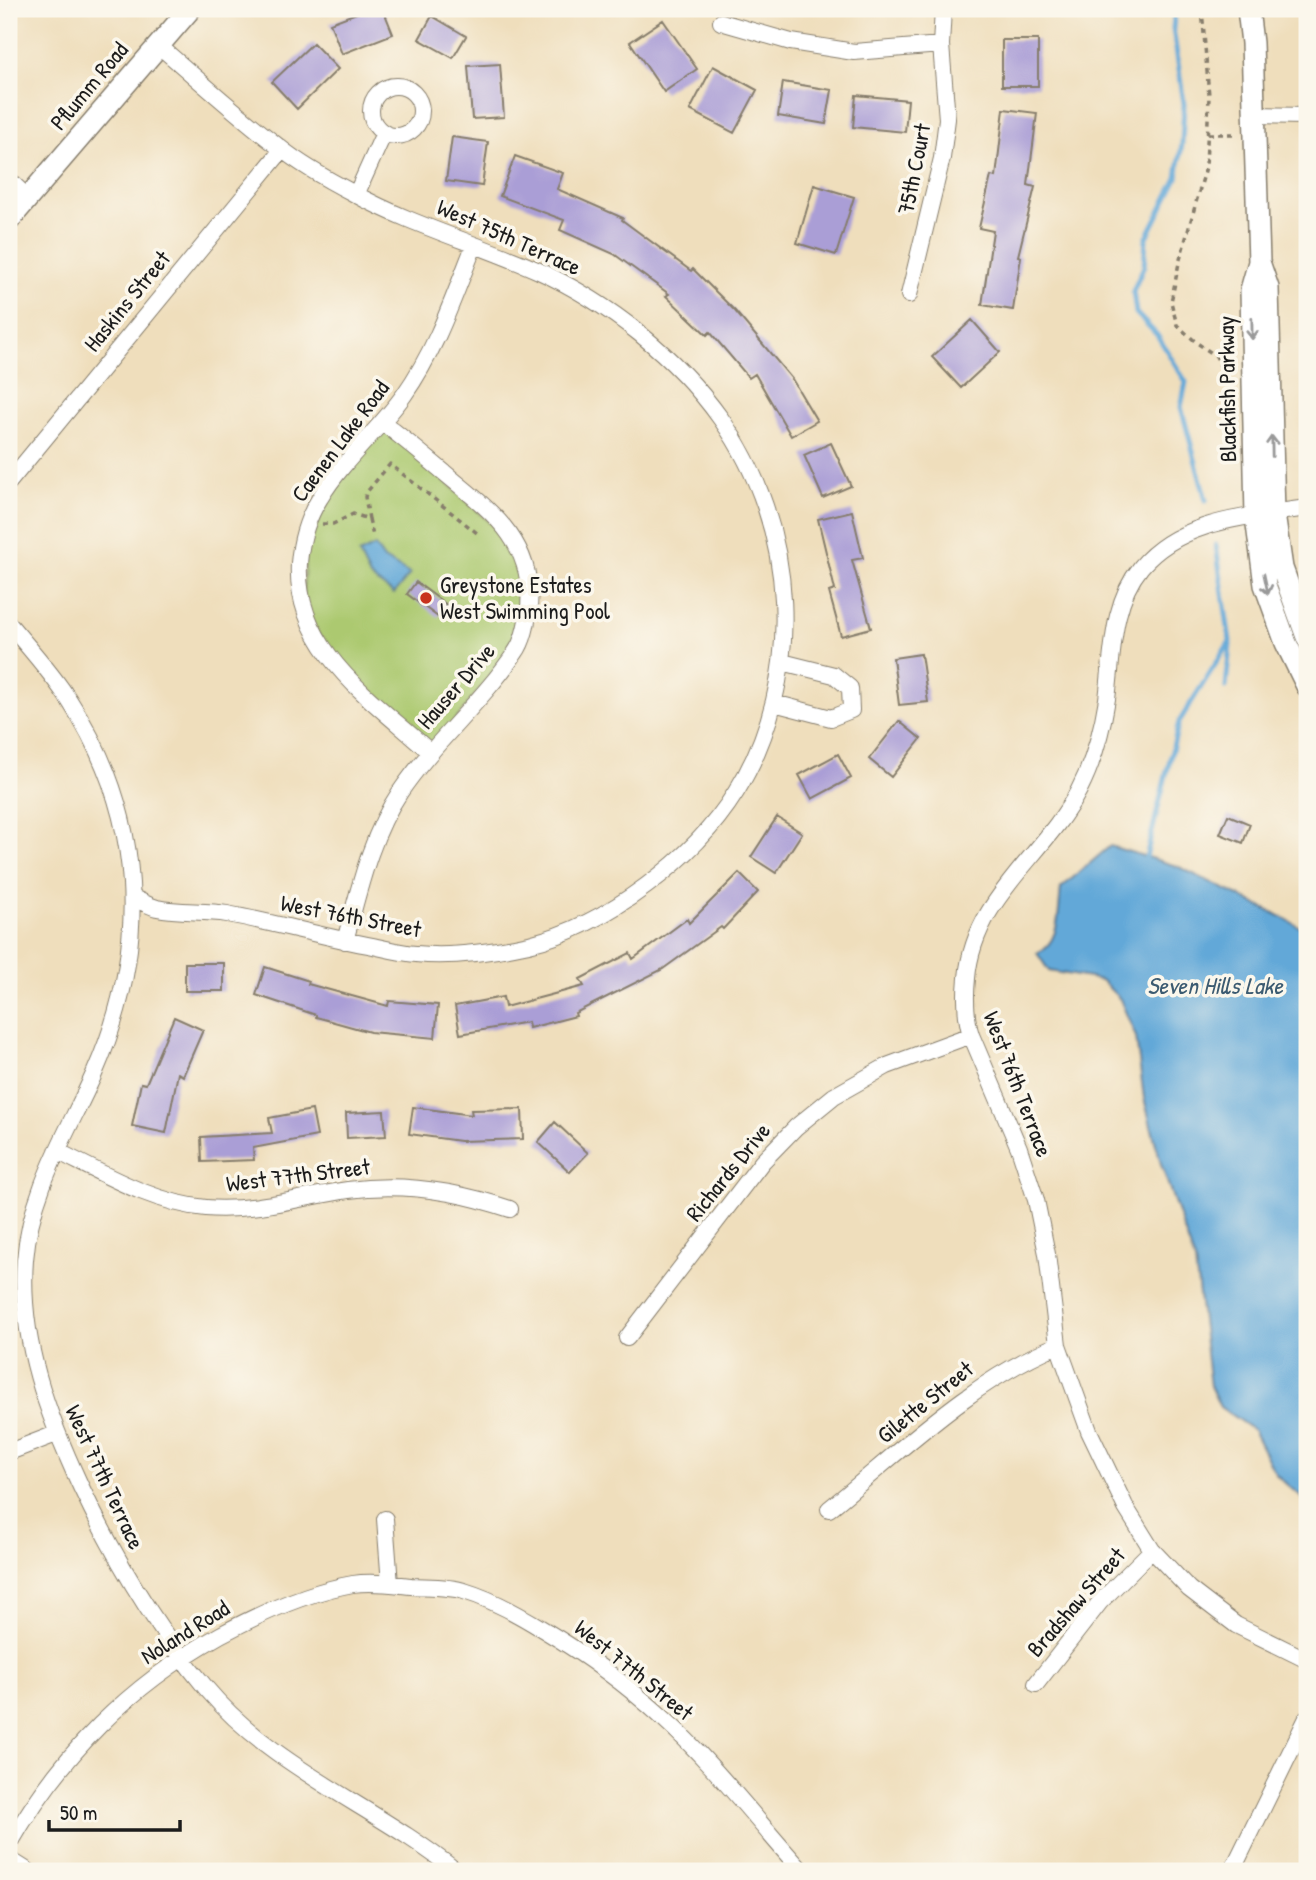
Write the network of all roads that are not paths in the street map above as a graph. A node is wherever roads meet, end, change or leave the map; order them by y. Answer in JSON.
{"nodes":[{"id":1,"x":190,"y":9,"type":"edge"},
{"id":2,"x":943,"y":9,"type":"edge"},
{"id":3,"x":1248,"y":9,"type":"edge"},
{"id":4,"x":721,"y":22,"type":"dead end"},
{"id":5,"x":158,"y":45,"type":"junction"},
{"id":6,"x":941,"y":45,"type":"junction"},
{"id":7,"x":1307,"y":116,"type":"edge"},
{"id":8,"x":1255,"y":125,"type":"junction"},
{"id":9,"x":384,"y":133,"type":"dead end"},
{"id":10,"x":282,"y":150,"type":"junction"},
{"id":11,"x":9,"y":180,"type":"edge"},
{"id":12,"x":356,"y":195,"type":"junction"},
{"id":13,"x":28,"y":198,"type":"junction"},
{"id":14,"x":9,"y":220,"type":"edge"},
{"id":15,"x":474,"y":246,"type":"junction"},
{"id":16,"x":909,"y":295,"type":"dead end"},
{"id":17,"x":382,"y":422,"type":"junction"},
{"id":18,"x":9,"y":482,"type":"edge"},
{"id":19,"x":1307,"y":508,"type":"edge"},
{"id":20,"x":1265,"y":515,"type":"junction"},
{"id":21,"x":9,"y":624,"type":"edge"},
{"id":22,"x":1307,"y":637,"type":"edge"},
{"id":23,"x":782,"y":662,"type":"junction"},
{"id":24,"x":1307,"y":685,"type":"edge"},
{"id":25,"x":774,"y":703,"type":"junction"},
{"id":26,"x":429,"y":752,"type":"junction"},
{"id":27,"x":133,"y":898,"type":"junction"},
{"id":28,"x":345,"y":941,"type":"junction"},
{"id":29,"x":971,"y":1035,"type":"junction"},
{"id":30,"x":57,"y":1151,"type":"junction"},
{"id":31,"x":510,"y":1209,"type":"dead end"},
{"id":32,"x":627,"y":1338,"type":"dead end"},
{"id":33,"x":1058,"y":1345,"type":"junction"},
{"id":34,"x":56,"y":1434,"type":"junction"},
{"id":35,"x":9,"y":1452,"type":"edge"},
{"id":36,"x":830,"y":1509,"type":"dead end"},
{"id":37,"x":385,"y":1519,"type":"dead end"},
{"id":38,"x":1152,"y":1550,"type":"junction"},
{"id":39,"x":390,"y":1584,"type":"junction"},
{"id":40,"x":182,"y":1657,"type":"junction"},
{"id":41,"x":1307,"y":1660,"type":"edge"},
{"id":42,"x":1036,"y":1684,"type":"dead end"},
{"id":43,"x":1307,"y":1718,"type":"edge"},
{"id":44,"x":9,"y":1844,"type":"edge"},
{"id":45,"x":9,"y":1859,"type":"edge"},
{"id":46,"x":1233,"y":1869,"type":"dead end"},
{"id":47,"x":28,"y":1871,"type":"edge"},
{"id":48,"x":456,"y":1871,"type":"edge"},
{"id":49,"x":802,"y":1871,"type":"edge"}],
"edges":[{"from":1,"to":5,"type":"main road","name":"Pflumm Road"},
{"from":2,"to":6,"type":"street","name":"75th Court"},
{"from":3,"to":8,"type":"main road","name":"Blackfish Parkway"},
{"from":4,"to":6,"type":"street"},
{"from":5,"to":10,"type":"street","name":"West 75th Terrace"},
{"from":5,"to":13,"type":"main road","name":"Pflumm Road"},
{"from":6,"to":16,"type":"street","name":"75th Court"},
{"from":7,"to":8,"type":"street"},
{"from":8,"to":20,"type":"main road","name":"Blackfish Parkway"},
{"from":9,"to":12,"type":"street"},
{"from":10,"to":12,"type":"street","name":"West 75th Terrace"},
{"from":10,"to":18,"type":"street","name":"Haskins Street"},
{"from":11,"to":13,"type":"street"},
{"from":12,"to":15,"type":"street","name":"West 75th Terrace"},
{"from":13,"to":14,"type":"main road","name":"Pflumm Road"},
{"from":15,"to":17,"type":"street","name":"Caenen Lake Road"},
{"from":15,"to":23,"type":"street","name":"West 75th Terrace"},
{"from":17,"to":26,"type":"street","name":"Caenen Lake Road"},
{"from":17,"to":26,"type":"street","name":"Hauser Drive"},
{"from":19,"to":20,"type":"street"},
{"from":20,"to":22,"type":"main road"},
{"from":20,"to":24,"type":"main road","one_way":true},
{"from":20,"to":29,"type":"street","name":"West 76th Terrace"},
{"from":21,"to":27,"type":"street","name":"West 77th Terrace"},
{"from":23,"to":25,"type":"street","name":"West 75th Terrace"},
{"from":23,"to":25,"type":"street"},
{"from":25,"to":28,"type":"street","name":"West 76th Street"},
{"from":26,"to":28,"type":"street","name":"Hauser Drive"},
{"from":27,"to":28,"type":"street","name":"West 76th Street"},
{"from":27,"to":30,"type":"street","name":"West 77th Terrace"},
{"from":29,"to":32,"type":"street","name":"Richards Drive"},
{"from":29,"to":33,"type":"street","name":"West 76th Terrace"},
{"from":30,"to":31,"type":"street","name":"West 77th Street"},
{"from":30,"to":34,"type":"street","name":"West 77th Terrace"},
{"from":33,"to":36,"type":"street","name":"Gilette Street"},
{"from":33,"to":38,"type":"street","name":"West 76th Terrace"},
{"from":34,"to":35,"type":"street"},
{"from":34,"to":40,"type":"street","name":"West 77th Terrace"},
{"from":37,"to":39,"type":"street"},
{"from":38,"to":41,"type":"street","name":"West 76th Terrace"},
{"from":38,"to":42,"type":"street","name":"Bradshaw Street"},
{"from":39,"to":40,"type":"street","name":"Noland Road"},
{"from":39,"to":49,"type":"street","name":"West 77th Street"},
{"from":40,"to":44,"type":"street","name":"Noland Road"},
{"from":40,"to":48,"type":"street","name":"West 77th Terrace"},
{"from":43,"to":46,"type":"street"},
{"from":45,"to":47,"type":"street"}]}
